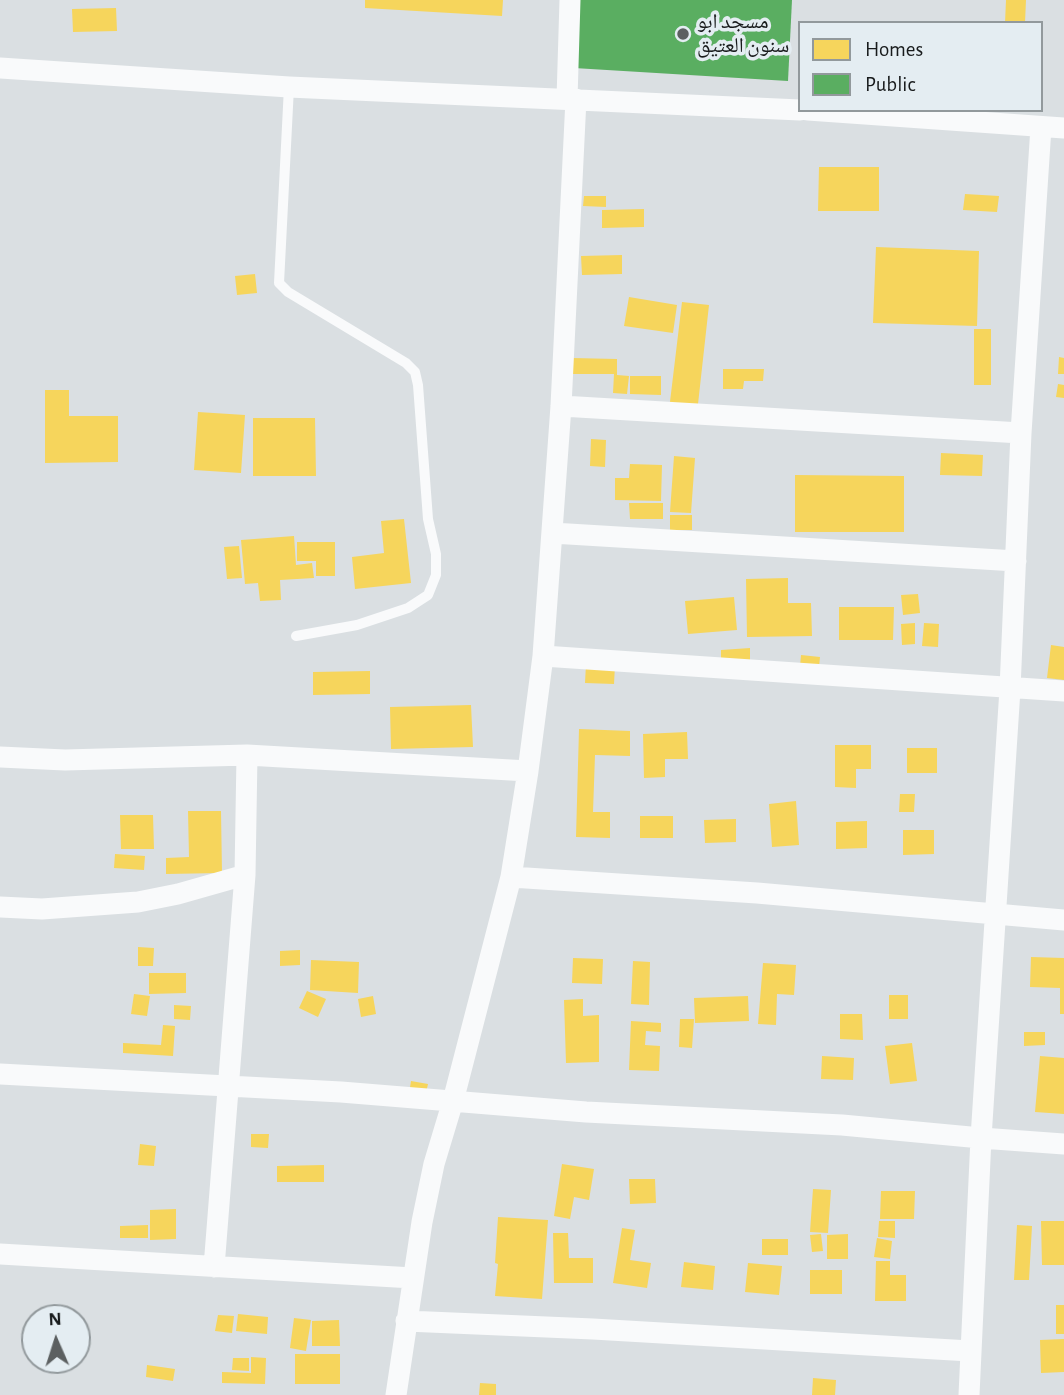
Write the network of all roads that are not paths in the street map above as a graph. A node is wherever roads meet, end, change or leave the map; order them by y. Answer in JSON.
{"nodes":[{"id":1,"x":570,"y":0,"type":"edge"},
{"id":2,"x":0,"y":68,"type":"edge"},
{"id":3,"x":289,"y":87,"type":"junction"},
{"id":4,"x":571,"y":99,"type":"junction"},
{"id":5,"x":798,"y":110,"type":"edge"},
{"id":6,"x":835,"y":112,"type":"edge"},
{"id":7,"x":1041,"y":127,"type":"junction"},
{"id":8,"x":1064,"y":128,"type":"edge"},
{"id":9,"x":561,"y":406,"type":"junction"},
{"id":10,"x":1021,"y":433,"type":"junction"},
{"id":11,"x":552,"y":533,"type":"junction"},
{"id":12,"x":1016,"y":561,"type":"junction"},
{"id":13,"x":296,"y":636,"type":"dead end"},
{"id":14,"x":543,"y":656,"type":"junction"},
{"id":15,"x":1010,"y":689,"type":"junction"},
{"id":16,"x":1064,"y":691,"type":"edge"},
{"id":17,"x":247,"y":755,"type":"junction"},
{"id":18,"x":0,"y":757,"type":"edge"},
{"id":19,"x":528,"y":771,"type":"junction"},
{"id":20,"x":245,"y":875,"type":"junction"},
{"id":21,"x":511,"y":877,"type":"junction"},
{"id":22,"x":0,"y":907,"type":"edge"},
{"id":23,"x":997,"y":915,"type":"junction"},
{"id":24,"x":1064,"y":920,"type":"edge"},
{"id":25,"x":0,"y":1074,"type":"edge"},
{"id":26,"x":229,"y":1087,"type":"junction"},
{"id":27,"x":453,"y":1101,"type":"junction"},
{"id":28,"x":981,"y":1138,"type":"junction"},
{"id":29,"x":1064,"y":1144,"type":"edge"},
{"id":30,"x":0,"y":1254,"type":"edge"},
{"id":31,"x":214,"y":1268,"type":"junction"},
{"id":32,"x":413,"y":1278,"type":"junction"},
{"id":33,"x":406,"y":1321,"type":"junction"},
{"id":34,"x":971,"y":1351,"type":"junction"},
{"id":35,"x":396,"y":1395,"type":"edge"},
{"id":36,"x":969,"y":1395,"type":"edge"}],
"edges":[{"from":1,"to":4,"type":"street"},
{"from":2,"to":3,"type":"street"},
{"from":3,"to":4,"type":"street"},
{"from":3,"to":13,"type":"lane"},
{"from":4,"to":5,"type":"street"},
{"from":4,"to":9,"type":"street"},
{"from":6,"to":7,"type":"street"},
{"from":7,"to":8,"type":"street"},
{"from":7,"to":10,"type":"street"},
{"from":9,"to":10,"type":"street"},
{"from":9,"to":11,"type":"street"},
{"from":10,"to":12,"type":"street"},
{"from":11,"to":12,"type":"street"},
{"from":11,"to":14,"type":"street"},
{"from":12,"to":15,"type":"street"},
{"from":14,"to":15,"type":"street"},
{"from":14,"to":19,"type":"street"},
{"from":15,"to":16,"type":"street"},
{"from":15,"to":23,"type":"street"},
{"from":17,"to":18,"type":"street"},
{"from":17,"to":19,"type":"street"},
{"from":17,"to":20,"type":"street"},
{"from":19,"to":21,"type":"street"},
{"from":20,"to":22,"type":"street"},
{"from":20,"to":26,"type":"street"},
{"from":21,"to":23,"type":"street"},
{"from":21,"to":27,"type":"street"},
{"from":23,"to":24,"type":"street"},
{"from":23,"to":28,"type":"street"},
{"from":25,"to":26,"type":"street"},
{"from":26,"to":27,"type":"street"},
{"from":26,"to":31,"type":"street"},
{"from":27,"to":28,"type":"street"},
{"from":27,"to":32,"type":"street"},
{"from":28,"to":29,"type":"street"},
{"from":28,"to":34,"type":"street"},
{"from":30,"to":31,"type":"street"},
{"from":31,"to":32,"type":"street"},
{"from":32,"to":33,"type":"street"},
{"from":33,"to":34,"type":"street"},
{"from":33,"to":35,"type":"street"},
{"from":34,"to":36,"type":"street"}]}
